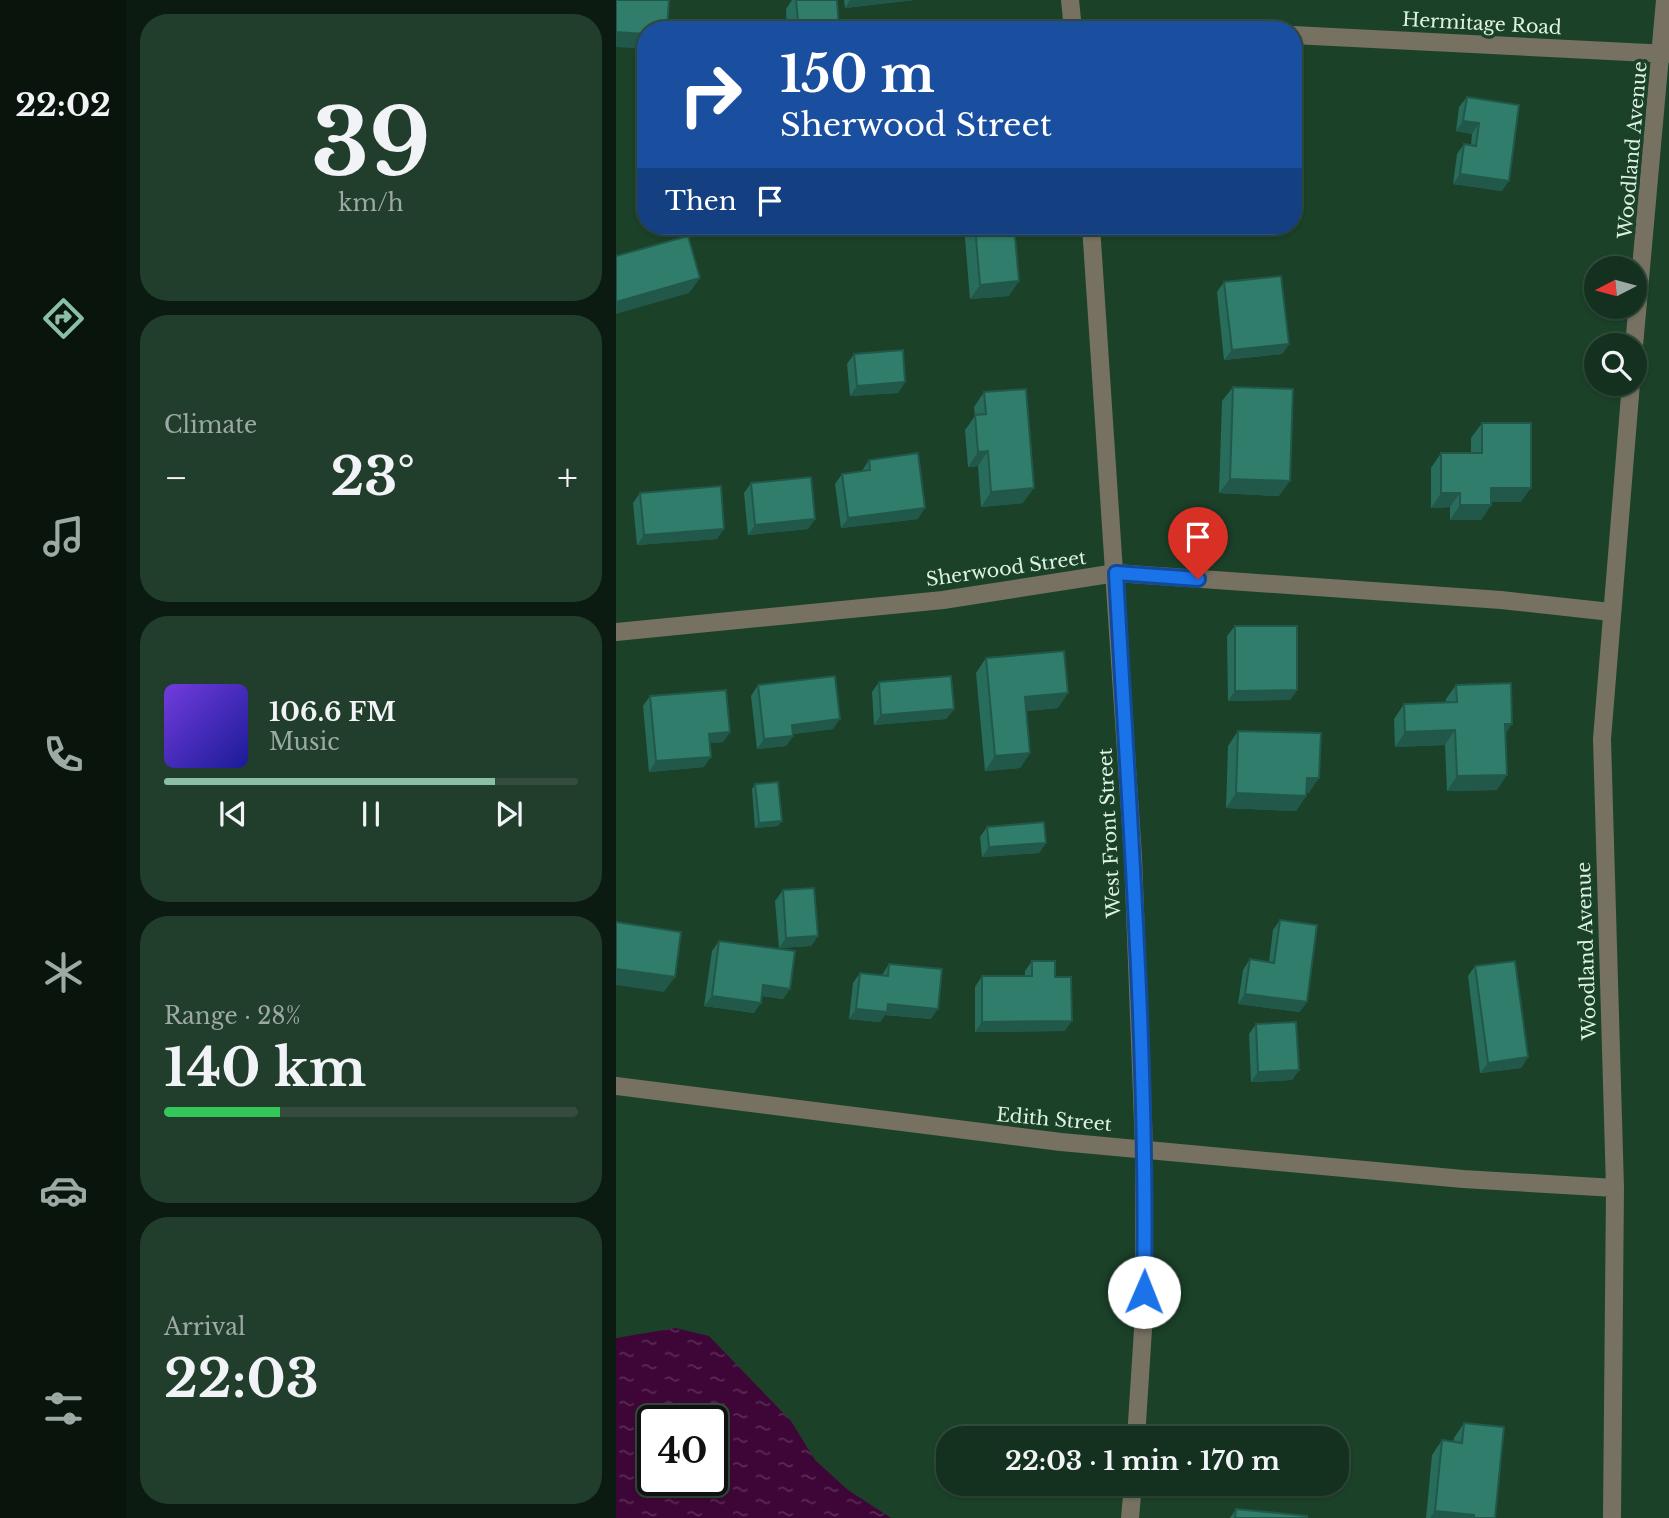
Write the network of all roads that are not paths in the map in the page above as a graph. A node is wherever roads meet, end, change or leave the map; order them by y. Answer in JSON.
{"nodes":[{"id":1,"x":1070,"y":0,"type":"edge"},
{"id":2,"x":1665,"y":0,"type":"edge"},
{"id":3,"x":1072,"y":21,"type":"edge"},
{"id":4,"x":1302,"y":36,"type":"edge"},
{"id":5,"x":1665,"y":53,"type":"edge"},
{"id":6,"x":1092,"y":235,"type":"edge"},
{"id":7,"x":1635,"y":333,"type":"edge"},
{"id":8,"x":1629,"y":396,"type":"edge"},
{"id":9,"x":1116,"y":573,"type":"junction"},
{"id":10,"x":1611,"y":612,"type":"junction"},
{"id":11,"x":616,"y":632,"type":"edge"},
{"id":12,"x":616,"y":1086,"type":"edge"},
{"id":13,"x":1144,"y":1148,"type":"junction"},
{"id":14,"x":1615,"y":1188,"type":"junction"},
{"id":15,"x":1137,"y":1426,"type":"edge"},
{"id":16,"x":1132,"y":1496,"type":"edge"},
{"id":17,"x":1130,"y":1518,"type":"edge"},
{"id":18,"x":1612,"y":1518,"type":"edge"}],
"edges":[{"from":1,"to":3,"type":"street"},
{"from":2,"to":5,"type":"street","name":"Woodland Avenue"},
{"from":4,"to":5,"type":"street","name":"Hermitage Road"},
{"from":5,"to":7,"type":"street","name":"Woodland Avenue"},
{"from":6,"to":9,"type":"street","name":"West Front Street"},
{"from":8,"to":10,"type":"street","name":"Woodland Avenue"},
{"from":9,"to":10,"type":"street","name":"Sherwood Street"},
{"from":9,"to":11,"type":"street","name":"Sherwood Street"},
{"from":9,"to":13,"type":"street","name":"West Front Street"},
{"from":10,"to":14,"type":"street","name":"Woodland Avenue"},
{"from":12,"to":13,"type":"street","name":"Edith Street"},
{"from":13,"to":14,"type":"street","name":"Edith Street"},
{"from":13,"to":15,"type":"street","name":"West Front Street"},
{"from":14,"to":18,"type":"street","name":"Woodland Avenue"},
{"from":16,"to":17,"type":"street"}]}
